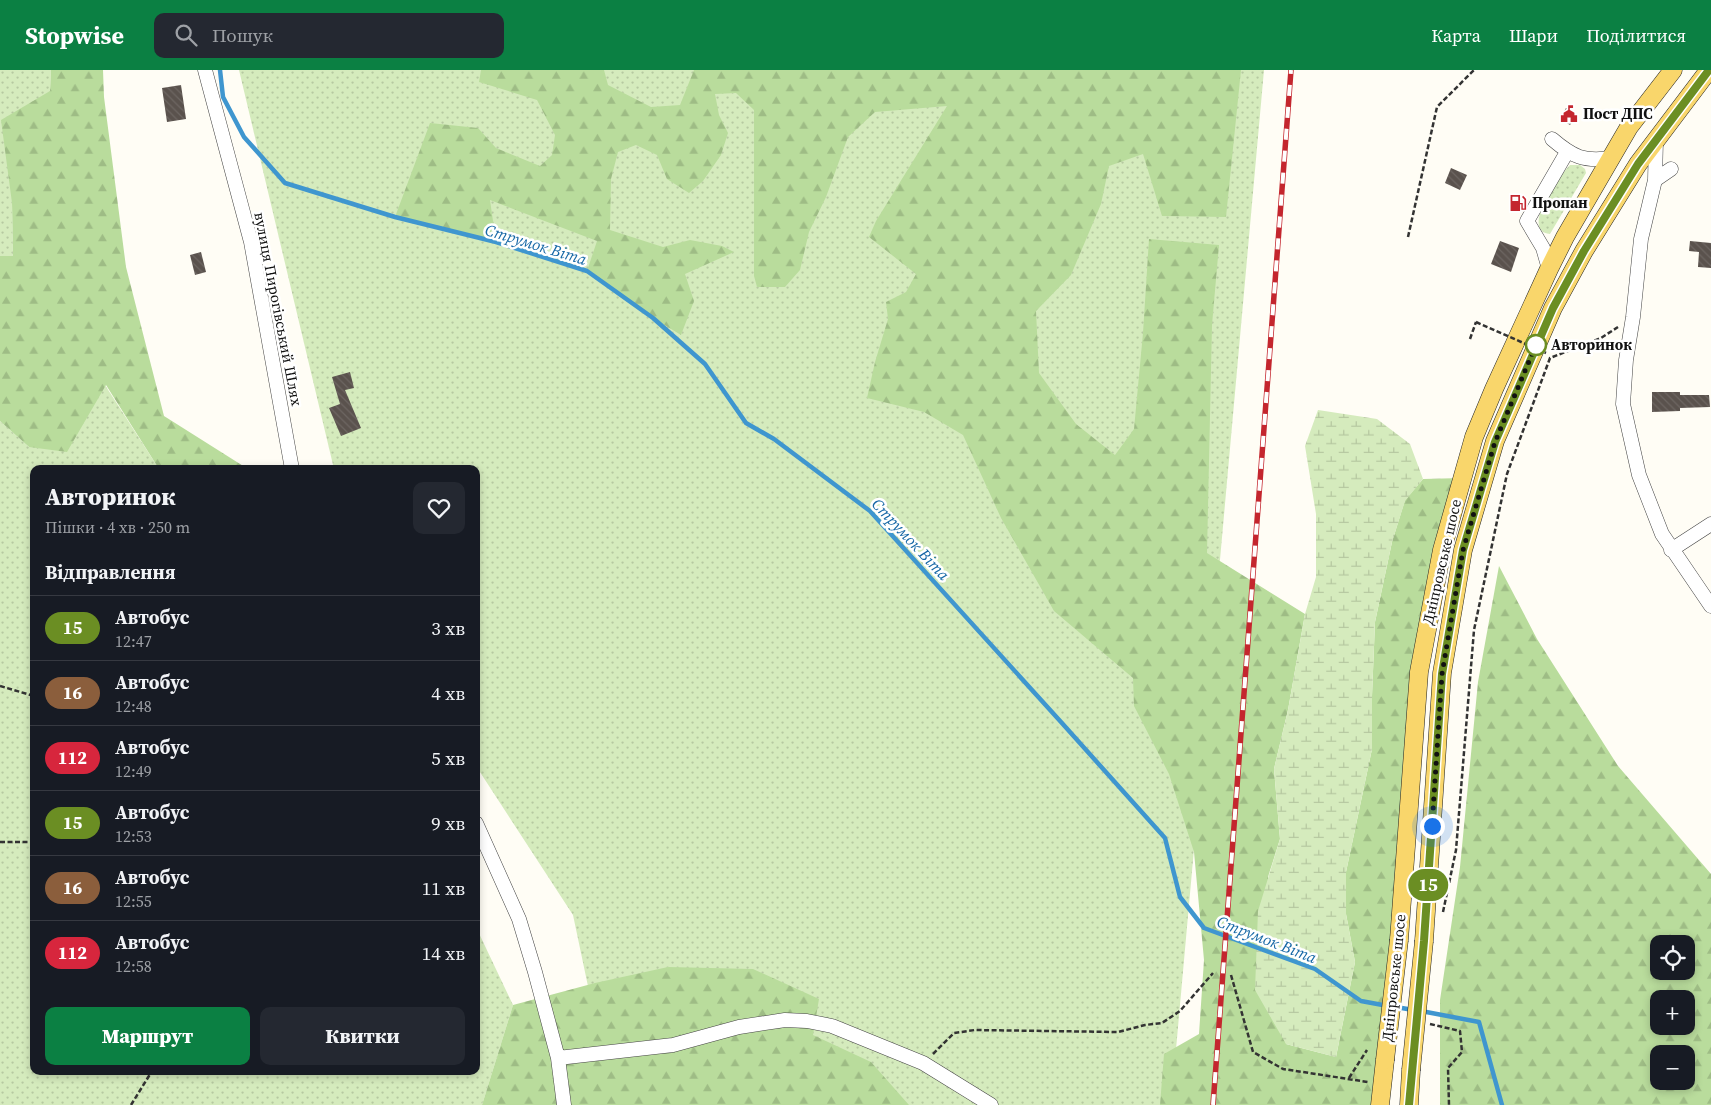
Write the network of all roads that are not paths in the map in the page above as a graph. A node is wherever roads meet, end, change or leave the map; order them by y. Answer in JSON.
{"nodes":[{"id":1,"x":205,"y":70,"type":"edge"},
{"id":2,"x":1661,"y":70,"type":"edge"},
{"id":3,"x":1673,"y":70,"type":"edge"},
{"id":4,"x":1709,"y":70,"type":"edge"},
{"id":5,"x":1629,"y":127,"type":"junction"},
{"id":6,"x":1552,"y":139,"type":"dead end"},
{"id":7,"x":1656,"y":140,"type":"junction"},
{"id":8,"x":1567,"y":152,"type":"junction"},
{"id":9,"x":1611,"y":158,"type":"junction"},
{"id":10,"x":1671,"y":169,"type":"dead end"},
{"id":11,"x":1656,"y":180,"type":"junction"},
{"id":12,"x":1549,"y":268,"type":"junction"},
{"id":13,"x":291,"y":465,"type":"edge"},
{"id":14,"x":1711,"y":524,"type":"edge"},
{"id":15,"x":1671,"y":550,"type":"junction"},
{"id":16,"x":1711,"y":606,"type":"edge"},
{"id":17,"x":480,"y":832,"type":"edge"},
{"id":18,"x":558,"y":1058,"type":"junction"},
{"id":19,"x":564,"y":1105,"type":"edge"},
{"id":20,"x":992,"y":1105,"type":"edge"},
{"id":21,"x":1380,"y":1105,"type":"edge"},
{"id":22,"x":1409,"y":1105,"type":"edge"}],
"edges":[{"from":1,"to":13,"type":"street","name":"вулиця Пирогівський Шлях"},
{"from":2,"to":5,"type":"main road"},
{"from":3,"to":5,"type":"main road","name":"Дніпровське шосе"},
{"from":4,"to":7,"type":"main road","name":"Дніпровське шосе"},
{"from":5,"to":9,"type":"main road","name":"Дніпровське шосе"},
{"from":6,"to":8,"type":"street"},
{"from":7,"to":11,"type":"street"},
{"from":7,"to":22,"type":"main road","name":"Дніпровське шосе","bridge":true},
{"from":8,"to":9,"type":"street"},
{"from":8,"to":12,"type":"street"},
{"from":9,"to":12,"type":"main road","name":"Дніпровське шосе"},
{"from":10,"to":11,"type":"street"},
{"from":11,"to":15,"type":"street"},
{"from":12,"to":21,"type":"main road","name":"Дніпровське шосе","bridge":true},
{"from":14,"to":15,"type":"street"},
{"from":15,"to":16,"type":"street"},
{"from":17,"to":18,"type":"street"},
{"from":18,"to":19,"type":"street"},
{"from":18,"to":20,"type":"street"}]}
